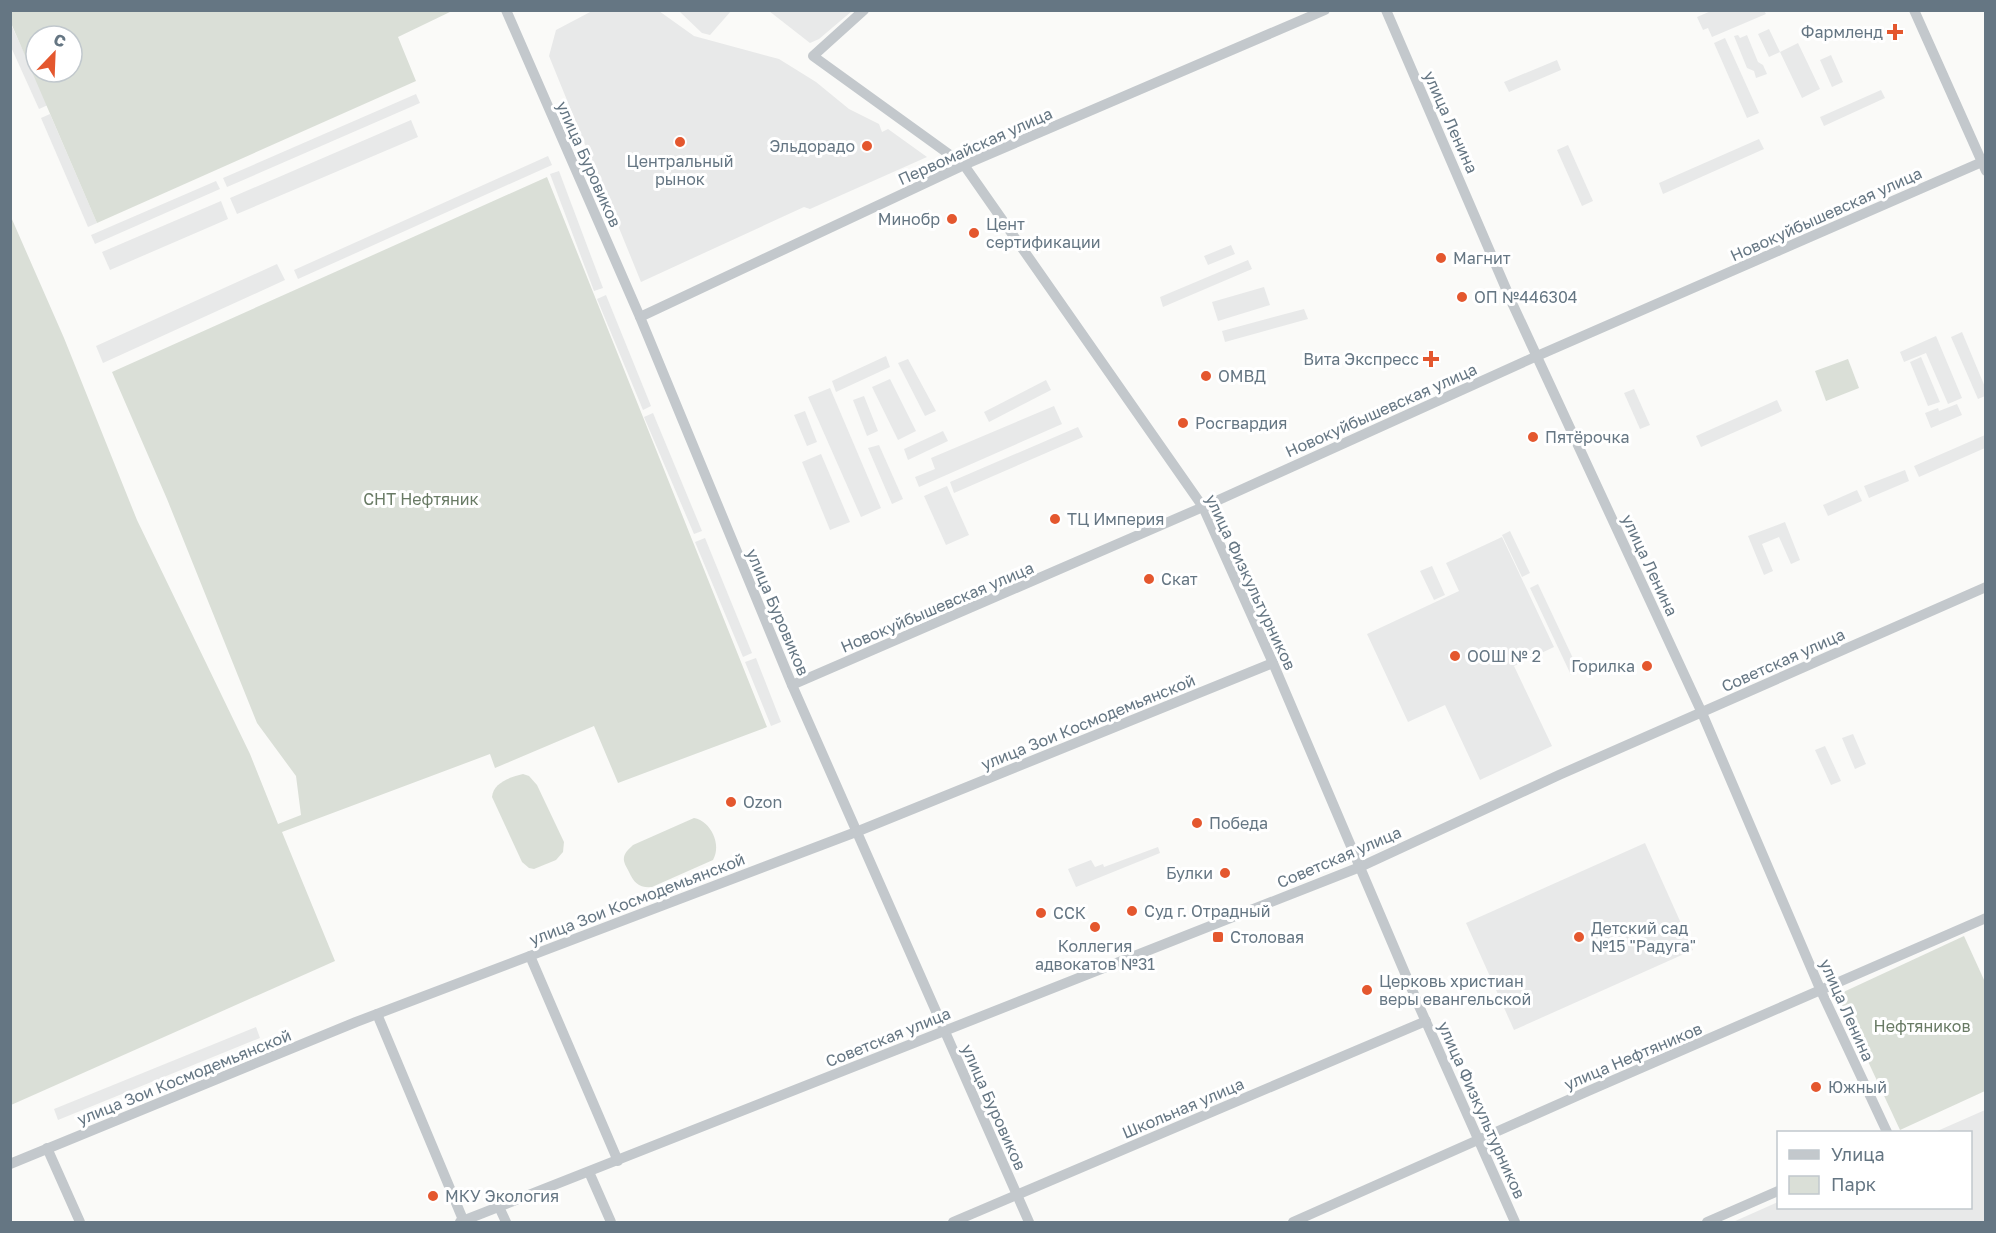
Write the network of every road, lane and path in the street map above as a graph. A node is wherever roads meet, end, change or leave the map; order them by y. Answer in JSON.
{"nodes":[{"id":1,"x":506,"y":10,"type":"edge"},
{"id":2,"x":864,"y":10,"type":"edge"},
{"id":3,"x":1325,"y":10,"type":"edge"},
{"id":4,"x":1386,"y":10,"type":"edge"},
{"id":5,"x":1914,"y":10,"type":"edge"},
{"id":6,"x":964,"y":165,"type":"junction"},
{"id":7,"x":1984,"y":166,"type":"edge"},
{"id":8,"x":640,"y":317,"type":"junction"},
{"id":9,"x":1537,"y":356,"type":"junction"},
{"id":10,"x":1203,"y":507,"type":"junction"},
{"id":11,"x":1986,"y":587,"type":"edge"},
{"id":12,"x":1273,"y":663,"type":"junction"},
{"id":13,"x":792,"y":685,"type":"junction"},
{"id":14,"x":1702,"y":713,"type":"junction"},
{"id":15,"x":856,"y":832,"type":"junction"},
{"id":16,"x":1360,"y":867,"type":"junction"},
{"id":17,"x":1986,"y":918,"type":"edge"},
{"id":18,"x":530,"y":956,"type":"junction"},
{"id":19,"x":1821,"y":991,"type":"junction"},
{"id":20,"x":377,"y":1014,"type":"junction"},
{"id":21,"x":1426,"y":1021,"type":"junction"},
{"id":22,"x":944,"y":1031,"type":"junction"},
{"id":23,"x":1887,"y":1131,"type":"edge"},
{"id":24,"x":1478,"y":1139,"type":"junction"},
{"id":25,"x":47,"y":1148,"type":"junction"},
{"id":26,"x":618,"y":1161,"type":"junction"},
{"id":27,"x":10,"y":1164,"type":"edge"},
{"id":28,"x":589,"y":1172,"type":"junction"},
{"id":29,"x":1777,"y":1192,"type":"edge"},
{"id":30,"x":1016,"y":1194,"type":"junction"},
{"id":31,"x":499,"y":1207,"type":"junction"},
{"id":32,"x":80,"y":1222,"type":"edge"},
{"id":33,"x":462,"y":1222,"type":"edge"},
{"id":34,"x":506,"y":1222,"type":"edge"},
{"id":35,"x":611,"y":1222,"type":"edge"},
{"id":36,"x":953,"y":1222,"type":"edge"},
{"id":37,"x":1029,"y":1222,"type":"edge"},
{"id":38,"x":1293,"y":1222,"type":"edge"},
{"id":39,"x":1515,"y":1222,"type":"edge"},
{"id":40,"x":1707,"y":1222,"type":"edge"}],
"edges":[{"from":1,"to":8,"type":"street","name":"улица Буровиков"},
{"from":2,"to":6,"type":"street","name":"улица Физкультурников"},
{"from":3,"to":6,"type":"street","name":"Первомайская улица"},
{"from":4,"to":9,"type":"street","name":"улица Ленина"},
{"from":5,"to":7,"type":"street"},
{"from":6,"to":8,"type":"street","name":"Первомайская улица"},
{"from":6,"to":10,"type":"street","name":"улица Физкультурников"},
{"from":7,"to":9,"type":"street","name":"Новокуйбышевская улица"},
{"from":8,"to":13,"type":"street","name":"улица Буровиков"},
{"from":9,"to":10,"type":"street","name":"Новокуйбышевская улица"},
{"from":9,"to":14,"type":"street","name":"улица Ленина"},
{"from":10,"to":12,"type":"street","name":"улица Физкультурников"},
{"from":10,"to":13,"type":"street","name":"Новокуйбышевская улица"},
{"from":11,"to":14,"type":"street","name":"Советская улица"},
{"from":12,"to":15,"type":"street","name":"улица Зои Космодемьянской"},
{"from":12,"to":16,"type":"street","name":"улица Физкультурников"},
{"from":13,"to":15,"type":"street","name":"улица Буровиков"},
{"from":14,"to":16,"type":"street","name":"Советская улица"},
{"from":14,"to":19,"type":"street","name":"улица Ленина"},
{"from":15,"to":18,"type":"street","name":"улица Зои Космодемьянской"},
{"from":15,"to":22,"type":"street","name":"улица Буровиков"},
{"from":16,"to":21,"type":"street","name":"улица Физкультурников"},
{"from":16,"to":22,"type":"street","name":"Советская улица"},
{"from":17,"to":19,"type":"street","name":"улица Нефтяников"},
{"from":18,"to":20,"type":"street","name":"улица Зои Космодемьянской"},
{"from":18,"to":26,"type":"street"},
{"from":19,"to":23,"type":"street","name":"улица Ленина"},
{"from":19,"to":24,"type":"street","name":"улица Нефтяников"},
{"from":20,"to":25,"type":"street","name":"улица Зои Космодемьянской"},
{"from":20,"to":33,"type":"street"},
{"from":21,"to":24,"type":"street","name":"улица Физкультурников"},
{"from":21,"to":30,"type":"street","name":"Школьная улица"},
{"from":22,"to":26,"type":"street","name":"Советская улица"},
{"from":22,"to":30,"type":"street","name":"улица Буровиков"},
{"from":24,"to":38,"type":"street","name":"улица Нефтяников"},
{"from":24,"to":39,"type":"street","name":"улица Физкультурников"},
{"from":25,"to":27,"type":"street","name":"улица Зои Космодемьянской"},
{"from":25,"to":32,"type":"street"},
{"from":26,"to":28,"type":"street","name":"Советская улица"},
{"from":28,"to":31,"type":"street","name":"Советская улица"},
{"from":28,"to":35,"type":"street"},
{"from":29,"to":40,"type":"street"},
{"from":30,"to":36,"type":"street","name":"Школьная улица"},
{"from":30,"to":37,"type":"street","name":"улица Буровиков"},
{"from":31,"to":33,"type":"street","name":"Советская улица"},
{"from":31,"to":34,"type":"street"}]}
